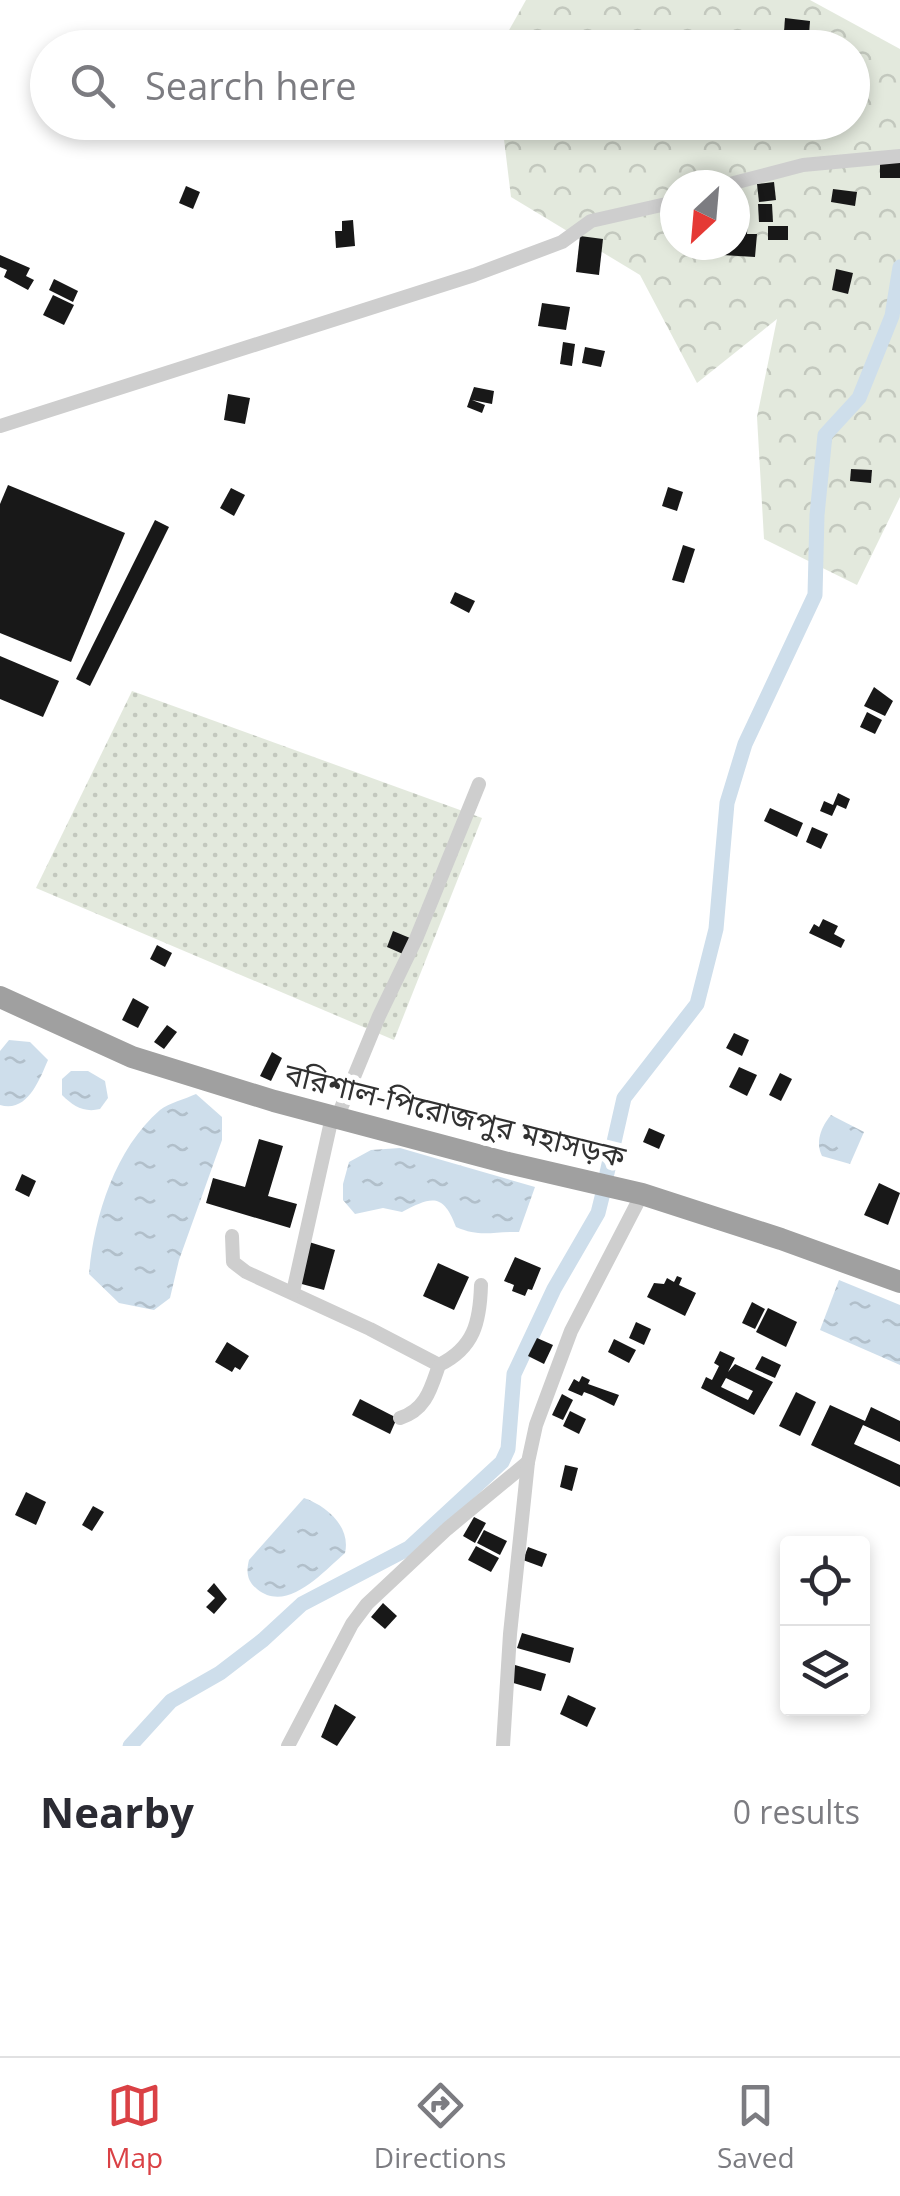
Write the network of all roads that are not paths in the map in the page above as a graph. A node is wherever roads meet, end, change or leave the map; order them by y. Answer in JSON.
{"nodes":[{"id":1,"x":900,"y":156,"type":"edge"},
{"id":2,"x":750,"y":179,"type":"edge"},
{"id":3,"x":660,"y":205,"type":"edge"},
{"id":4,"x":0,"y":426,"type":"edge"},
{"id":5,"x":479,"y":784,"type":"dead end"},
{"id":6,"x":0,"y":997,"type":"edge"},
{"id":7,"x":334,"y":1118,"type":"junction"},
{"id":8,"x":642,"y":1194,"type":"junction"},
{"id":9,"x":232,"y":1236,"type":"dead end"},
{"id":10,"x":900,"y":1282,"type":"edge"},
{"id":11,"x":482,"y":1285,"type":"dead end"},
{"id":12,"x":293,"y":1292,"type":"junction"},
{"id":13,"x":439,"y":1365,"type":"junction"},
{"id":14,"x":400,"y":1418,"type":"dead end"},
{"id":15,"x":528,"y":1462,"type":"junction"},
{"id":16,"x":288,"y":1746,"type":"edge"},
{"id":17,"x":503,"y":1746,"type":"edge"}],
"edges":[{"from":1,"to":2,"type":"street"},
{"from":3,"to":4,"type":"street"},
{"from":5,"to":7,"type":"street"},
{"from":6,"to":7,"type":"highway","name":"বরিশাল-পিরোজপুর মহাসড়ক"},
{"from":7,"to":8,"type":"highway","name":"বরিশাল-পিরোজপুর মহাসড়ক"},
{"from":7,"to":12,"type":"street"},
{"from":8,"to":10,"type":"highway","name":"বরিশাল-পিরোজপুর মহাসড়ক"},
{"from":8,"to":15,"type":"street"},
{"from":9,"to":12,"type":"street"},
{"from":11,"to":13,"type":"street"},
{"from":12,"to":13,"type":"street"},
{"from":13,"to":14,"type":"street"},
{"from":15,"to":16,"type":"street"},
{"from":15,"to":17,"type":"street"}]}
